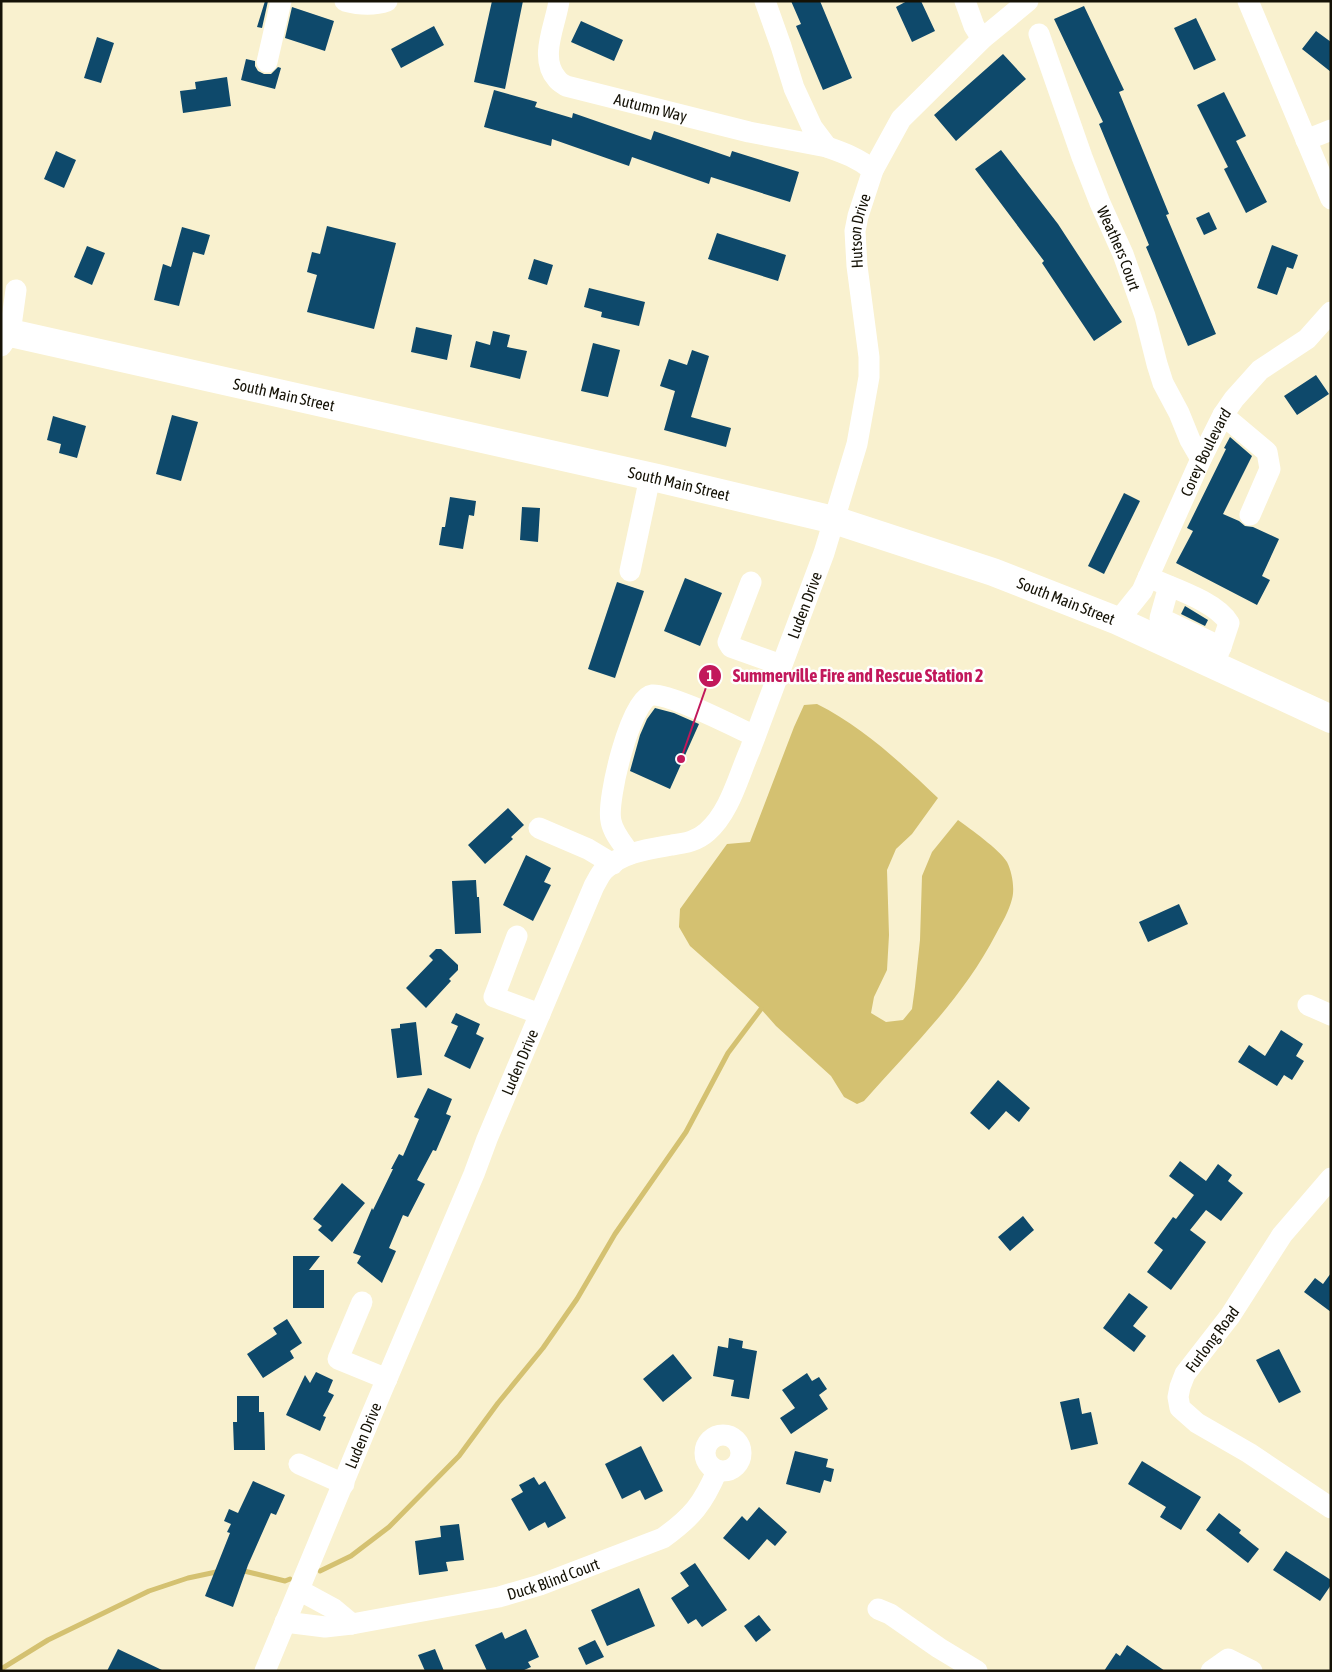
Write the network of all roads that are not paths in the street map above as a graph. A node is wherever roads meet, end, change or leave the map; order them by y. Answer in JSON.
{"nodes":[{"id":1,"x":281,"y":1,"type":"edge"},
{"id":2,"x":345,"y":1,"type":"edge"},
{"id":3,"x":387,"y":1,"type":"edge"},
{"id":4,"x":559,"y":1,"type":"edge"},
{"id":5,"x":765,"y":1,"type":"edge"},
{"id":6,"x":965,"y":1,"type":"edge"},
{"id":7,"x":1028,"y":1,"type":"edge"},
{"id":8,"x":1248,"y":1,"type":"edge"},
{"id":9,"x":1039,"y":34,"type":"dead end"},
{"id":10,"x":982,"y":39,"type":"junction"},
{"id":11,"x":267,"y":62,"type":"dead end"},
{"id":12,"x":1331,"y":130,"type":"edge"},
{"id":13,"x":1306,"y":140,"type":"junction"},
{"id":14,"x":827,"y":147,"type":"junction"},
{"id":15,"x":873,"y":170,"type":"junction"},
{"id":16,"x":1331,"y":199,"type":"edge"},
{"id":17,"x":16,"y":290,"type":"dead end"},
{"id":18,"x":1331,"y":312,"type":"edge"},
{"id":19,"x":4,"y":337,"type":"edge"},
{"id":20,"x":1223,"y":415,"type":"junction"},
{"id":21,"x":1200,"y":459,"type":"junction"},
{"id":22,"x":650,"y":477,"type":"junction"},
{"id":23,"x":1250,"y":515,"type":"dead end"},
{"id":24,"x":834,"y":520,"type":"junction"},
{"id":25,"x":630,"y":571,"type":"dead end"},
{"id":26,"x":1148,"y":577,"type":"junction"},
{"id":27,"x":751,"y":582,"type":"dead end"},
{"id":28,"x":1170,"y":586,"type":"junction"},
{"id":29,"x":1118,"y":621,"type":"junction"},
{"id":30,"x":1157,"y":628,"type":"junction"},
{"id":31,"x":1217,"y":656,"type":"junction"},
{"id":32,"x":781,"y":665,"type":"junction"},
{"id":33,"x":1331,"y":719,"type":"edge"},
{"id":34,"x":755,"y":736,"type":"junction"},
{"id":35,"x":539,"y":828,"type":"dead end"},
{"id":36,"x":621,"y":859,"type":"junction"},
{"id":37,"x":518,"y":936,"type":"dead end"},
{"id":38,"x":1308,"y":1005,"type":"dead end"},
{"id":39,"x":540,"y":1014,"type":"junction"},
{"id":40,"x":1331,"y":1015,"type":"edge"},
{"id":41,"x":1331,"y":1178,"type":"edge"},
{"id":42,"x":362,"y":1302,"type":"dead end"},
{"id":43,"x":386,"y":1379,"type":"junction"},
{"id":44,"x":299,"y":1464,"type":"dead end"},
{"id":45,"x":718,"y":1471,"type":"dead end"},
{"id":46,"x":344,"y":1484,"type":"junction"},
{"id":47,"x":1331,"y":1508,"type":"edge"},
{"id":48,"x":299,"y":1590,"type":"junction"},
{"id":49,"x":878,"y":1609,"type":"dead end"},
{"id":50,"x":285,"y":1622,"type":"junction"},
{"id":51,"x":352,"y":1624,"type":"junction"},
{"id":52,"x":265,"y":1671,"type":"edge"},
{"id":53,"x":977,"y":1671,"type":"edge"},
{"id":54,"x":1211,"y":1671,"type":"edge"},
{"id":55,"x":1252,"y":1671,"type":"edge"}],
"edges":[{"from":1,"to":11,"type":"street"},
{"from":2,"to":3,"type":"street"},
{"from":4,"to":14,"type":"street","name":"Autumn Way"},
{"from":5,"to":14,"type":"street"},
{"from":6,"to":10,"type":"street"},
{"from":7,"to":10,"type":"street","name":"Hutson Drive"},
{"from":8,"to":13,"type":"street"},
{"from":9,"to":21,"type":"street","name":"Weathers Court"},
{"from":10,"to":15,"type":"street","name":"Hutson Drive"},
{"from":12,"to":13,"type":"street"},
{"from":13,"to":16,"type":"street"},
{"from":14,"to":15,"type":"street","name":"Autumn Way"},
{"from":15,"to":24,"type":"street","name":"Hutson Drive"},
{"from":17,"to":19,"type":"street"},
{"from":18,"to":20,"type":"street","name":"Corey Boulevard"},
{"from":19,"to":22,"type":"main road","name":"South Main Street"},
{"from":20,"to":21,"type":"street","name":"Corey Boulevard"},
{"from":20,"to":23,"type":"street"},
{"from":21,"to":26,"type":"street","name":"Corey Boulevard"},
{"from":22,"to":24,"type":"main road","name":"South Main Street"},
{"from":22,"to":25,"type":"street"},
{"from":24,"to":29,"type":"main road","name":"South Main Street"},
{"from":24,"to":32,"type":"street","name":"Luden Drive"},
{"from":26,"to":28,"type":"street"},
{"from":26,"to":29,"type":"street","name":"Corey Boulevard"},
{"from":27,"to":32,"type":"street"},
{"from":28,"to":30,"type":"street"},
{"from":28,"to":31,"type":"street"},
{"from":29,"to":30,"type":"main road","name":"South Main Street"},
{"from":30,"to":31,"type":"main road","name":"South Main Street"},
{"from":31,"to":33,"type":"main road","name":"South Main Street"},
{"from":32,"to":34,"type":"street","name":"Luden Drive"},
{"from":34,"to":36,"type":"street","name":"Luden Drive"},
{"from":34,"to":36,"type":"street"},
{"from":35,"to":36,"type":"street"},
{"from":36,"to":39,"type":"street","name":"Luden Drive"},
{"from":37,"to":39,"type":"street"},
{"from":38,"to":40,"type":"street"},
{"from":39,"to":43,"type":"street","name":"Luden Drive"},
{"from":41,"to":47,"type":"street","name":"Furlong Road"},
{"from":42,"to":43,"type":"street"},
{"from":43,"to":46,"type":"street","name":"Luden Drive"},
{"from":44,"to":46,"type":"street"},
{"from":45,"to":51,"type":"street","name":"Duck Blind Court"},
{"from":46,"to":48,"type":"street","name":"Luden Drive"},
{"from":48,"to":50,"type":"street","name":"Luden Drive"},
{"from":48,"to":51,"type":"street"},
{"from":49,"to":53,"type":"street"},
{"from":50,"to":51,"type":"street","name":"Duck Blind Court"},
{"from":50,"to":52,"type":"street","name":"Luden Drive"},
{"from":54,"to":55,"type":"street"}]}
